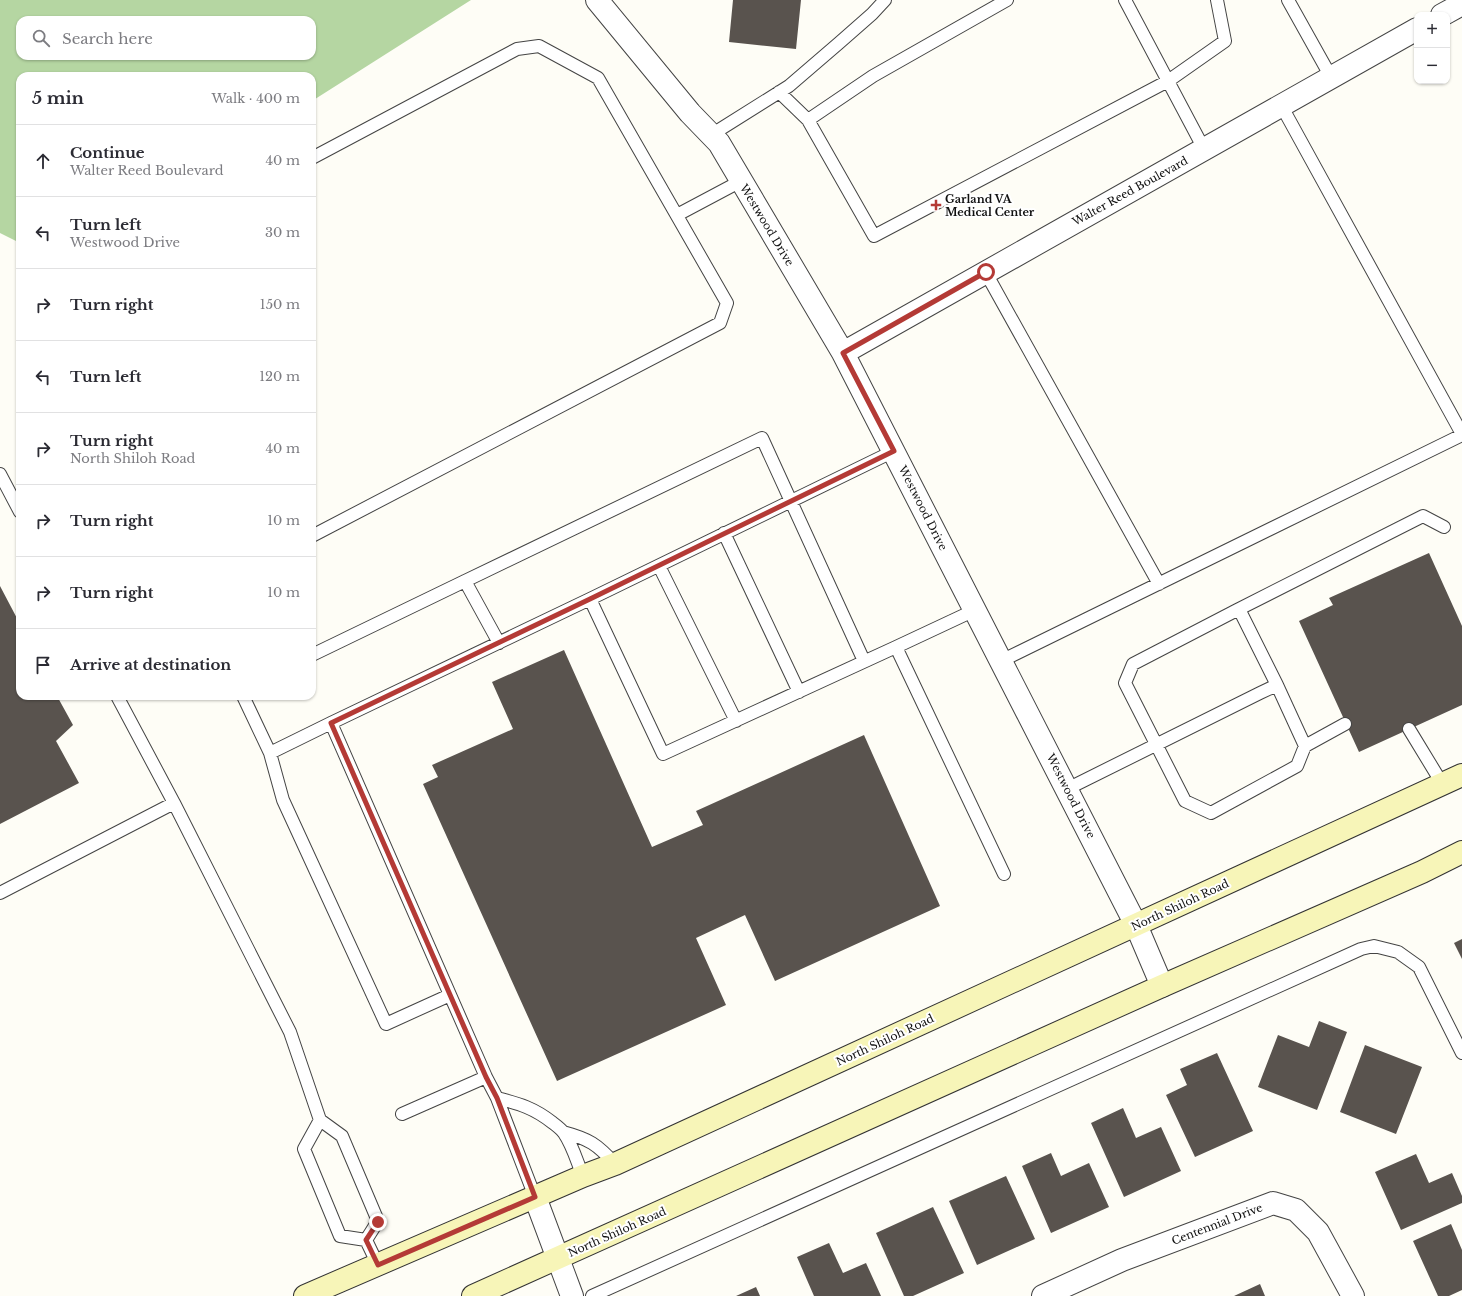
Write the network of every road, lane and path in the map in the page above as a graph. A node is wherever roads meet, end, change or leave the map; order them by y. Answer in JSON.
{"nodes":[{"id":1,"x":597,"y":0,"type":"edge"},
{"id":2,"x":885,"y":0,"type":"edge"},
{"id":3,"x":1007,"y":0,"type":"edge"},
{"id":4,"x":1125,"y":0,"type":"edge"},
{"id":5,"x":1217,"y":0,"type":"edge"},
{"id":6,"x":1288,"y":0,"type":"edge"},
{"id":7,"x":1462,"y":4,"type":"edge"},
{"id":8,"x":1447,"y":12,"type":"edge"},
{"id":9,"x":1414,"y":31,"type":"edge"},
{"id":10,"x":1331,"y":77,"type":"junction"},
{"id":11,"x":1168,"y":81,"type":"junction"},
{"id":12,"x":779,"y":92,"type":"junction"},
{"id":13,"x":1281,"y":105,"type":"junction"},
{"id":14,"x":808,"y":120,"type":"junction"},
{"id":15,"x":711,"y":135,"type":"junction"},
{"id":16,"x":1204,"y":149,"type":"junction"},
{"id":17,"x":316,"y":156,"type":"edge"},
{"id":18,"x":741,"y":181,"type":"junction"},
{"id":19,"x":677,"y":215,"type":"junction"},
{"id":20,"x":986,"y":272,"type":"junction"},
{"id":21,"x":843,"y":353,"type":"junction"},
{"id":22,"x":1462,"y":434,"type":"edge"},
{"id":23,"x":894,"y":451,"type":"junction"},
{"id":24,"x":0,"y":474,"type":"edge"},
{"id":25,"x":791,"y":501,"type":"junction"},
{"id":26,"x":16,"y":504,"type":"edge"},
{"id":27,"x":1444,"y":527,"type":"dead end"},
{"id":28,"x":316,"y":534,"type":"edge"},
{"id":29,"x":724,"y":534,"type":"junction"},
{"id":30,"x":659,"y":566,"type":"junction"},
{"id":31,"x":465,"y":581,"type":"junction"},
{"id":32,"x":1159,"y":584,"type":"junction"},
{"id":33,"x":590,"y":599,"type":"junction"},
{"id":34,"x":1239,"y":609,"type":"junction"},
{"id":35,"x":975,"y":610,"type":"junction"},
{"id":36,"x":499,"y":643,"type":"junction"},
{"id":37,"x":896,"y":647,"type":"junction"},
{"id":38,"x":316,"y":653,"type":"edge"},
{"id":39,"x":1001,"y":661,"type":"junction"},
{"id":40,"x":864,"y":662,"type":"junction"},
{"id":41,"x":1276,"y":685,"type":"junction"},
{"id":42,"x":799,"y":692,"type":"junction"},
{"id":43,"x":119,"y":700,"type":"edge"},
{"id":44,"x":245,"y":700,"type":"edge"},
{"id":45,"x":736,"y":721,"type":"junction"},
{"id":46,"x":331,"y":723,"type":"junction"},
{"id":47,"x":1346,"y":724,"type":"dead end"},
{"id":48,"x":1409,"y":729,"type":"dead end"},
{"id":49,"x":1157,"y":745,"type":"junction"},
{"id":50,"x":1306,"y":746,"type":"junction"},
{"id":51,"x":270,"y":753,"type":"junction"},
{"id":52,"x":1462,"y":775,"type":"edge"},
{"id":53,"x":1443,"y":784,"type":"junction"},
{"id":54,"x":1067,"y":789,"type":"junction"},
{"id":55,"x":174,"y":803,"type":"junction"},
{"id":56,"x":1462,"y":852,"type":"edge"},
{"id":57,"x":1004,"y":874,"type":"dead end"},
{"id":58,"x":0,"y":893,"type":"edge"},
{"id":59,"x":1136,"y":925,"type":"junction"},
{"id":60,"x":1162,"y":986,"type":"junction"},
{"id":61,"x":450,"y":995,"type":"junction"},
{"id":62,"x":1462,"y":1053,"type":"edge"},
{"id":63,"x":486,"y":1077,"type":"junction"},
{"id":64,"x":497,"y":1098,"type":"junction"},
{"id":65,"x":402,"y":1114,"type":"dead end"},
{"id":66,"x":320,"y":1120,"type":"junction"},
{"id":67,"x":564,"y":1132,"type":"junction"},
{"id":68,"x":615,"y":1164,"type":"junction"},
{"id":69,"x":583,"y":1176,"type":"junction"},
{"id":70,"x":535,"y":1197,"type":"junction"},
{"id":71,"x":366,"y":1240,"type":"junction"},
{"id":72,"x":557,"y":1259,"type":"junction"},
{"id":73,"x":378,"y":1265,"type":"junction"},
{"id":74,"x":305,"y":1296,"type":"edge"},
{"id":75,"x":473,"y":1296,"type":"edge"},
{"id":76,"x":572,"y":1296,"type":"edge"},
{"id":77,"x":592,"y":1296,"type":"edge"},
{"id":78,"x":1043,"y":1296,"type":"edge"},
{"id":79,"x":1353,"y":1296,"type":"edge"}],
"edges":[{"from":1,"to":15,"type":"street","name":"Westwood Drive"},
{"from":2,"to":12,"type":"lane"},
{"from":3,"to":14,"type":"lane"},
{"from":4,"to":11,"type":"lane"},
{"from":5,"to":11,"type":"lane"},
{"from":6,"to":10,"type":"lane"},
{"from":7,"to":8,"type":"street"},
{"from":9,"to":10,"type":"street","name":"Walter Reed Boulevard"},
{"from":10,"to":13,"type":"street","name":"Walter Reed Boulevard"},
{"from":11,"to":14,"type":"lane"},
{"from":11,"to":16,"type":"lane"},
{"from":12,"to":14,"type":"lane"},
{"from":12,"to":15,"type":"lane"},
{"from":13,"to":16,"type":"street","name":"Walter Reed Boulevard"},
{"from":13,"to":22,"type":"lane"},
{"from":15,"to":18,"type":"street","name":"Westwood Drive"},
{"from":16,"to":20,"type":"street","name":"Walter Reed Boulevard"},
{"from":17,"to":19,"type":"lane"},
{"from":18,"to":19,"type":"lane"},
{"from":18,"to":21,"type":"street","name":"Westwood Drive"},
{"from":19,"to":28,"type":"lane"},
{"from":20,"to":21,"type":"street","name":"Walter Reed Boulevard"},
{"from":20,"to":32,"type":"lane"},
{"from":21,"to":23,"type":"street","name":"Westwood Drive"},
{"from":22,"to":32,"type":"lane"},
{"from":23,"to":25,"type":"lane"},
{"from":23,"to":35,"type":"street","name":"Westwood Drive"},
{"from":24,"to":26,"type":"lane"},
{"from":25,"to":29,"type":"lane"},
{"from":25,"to":31,"type":"lane"},
{"from":25,"to":40,"type":"lane"},
{"from":27,"to":34,"type":"lane"},
{"from":29,"to":30,"type":"lane"},
{"from":29,"to":42,"type":"lane"},
{"from":30,"to":33,"type":"lane"},
{"from":30,"to":45,"type":"lane"},
{"from":31,"to":36,"type":"lane"},
{"from":31,"to":38,"type":"lane"},
{"from":32,"to":39,"type":"lane"},
{"from":33,"to":36,"type":"lane"},
{"from":33,"to":45,"type":"lane"},
{"from":34,"to":41,"type":"lane"},
{"from":34,"to":49,"type":"lane"},
{"from":35,"to":37,"type":"lane"},
{"from":35,"to":39,"type":"street","name":"Westwood Drive"},
{"from":36,"to":46,"type":"lane"},
{"from":37,"to":40,"type":"lane"},
{"from":37,"to":57,"type":"lane"},
{"from":39,"to":54,"type":"street","name":"Westwood Drive"},
{"from":40,"to":42,"type":"lane"},
{"from":41,"to":49,"type":"lane"},
{"from":41,"to":50,"type":"lane"},
{"from":42,"to":45,"type":"lane"},
{"from":43,"to":55,"type":"lane"},
{"from":44,"to":51,"type":"lane"},
{"from":46,"to":51,"type":"lane"},
{"from":46,"to":61,"type":"lane"},
{"from":47,"to":50,"type":"lane"},
{"from":48,"to":53,"type":"lane"},
{"from":49,"to":50,"type":"lane"},
{"from":49,"to":54,"type":"lane"},
{"from":51,"to":61,"type":"lane"},
{"from":52,"to":53,"type":"main road","name":"North Shiloh Road"},
{"from":53,"to":59,"type":"main road","name":"North Shiloh Road"},
{"from":54,"to":59,"type":"street","name":"Westwood Drive"},
{"from":55,"to":58,"type":"lane"},
{"from":55,"to":66,"type":"lane"},
{"from":56,"to":60,"type":"main road","name":"North Shiloh Road"},
{"from":59,"to":60,"type":"street","name":"Westwood Drive"},
{"from":59,"to":68,"type":"main road","name":"North Shiloh Road"},
{"from":60,"to":72,"type":"main road","name":"North Shiloh Road"},
{"from":61,"to":63,"type":"lane"},
{"from":62,"to":77,"type":"lane"},
{"from":63,"to":64,"type":"lane"},
{"from":63,"to":65,"type":"lane"},
{"from":64,"to":67,"type":"lane"},
{"from":64,"to":70,"type":"lane"},
{"from":66,"to":71,"type":"lane"},
{"from":66,"to":71,"type":"lane"},
{"from":67,"to":68,"type":"lane"},
{"from":67,"to":69,"type":"lane"},
{"from":68,"to":69,"type":"main road","name":"North Shiloh Road"},
{"from":69,"to":70,"type":"main road","name":"North Shiloh Road"},
{"from":70,"to":72,"type":"street"},
{"from":70,"to":73,"type":"main road","name":"North Shiloh Road"},
{"from":71,"to":73,"type":"lane"},
{"from":72,"to":75,"type":"main road","name":"North Shiloh Road"},
{"from":72,"to":76,"type":"street"},
{"from":73,"to":74,"type":"main road","name":"North Shiloh Road"},
{"from":78,"to":79,"type":"street","name":"Centennial Drive"}]}
